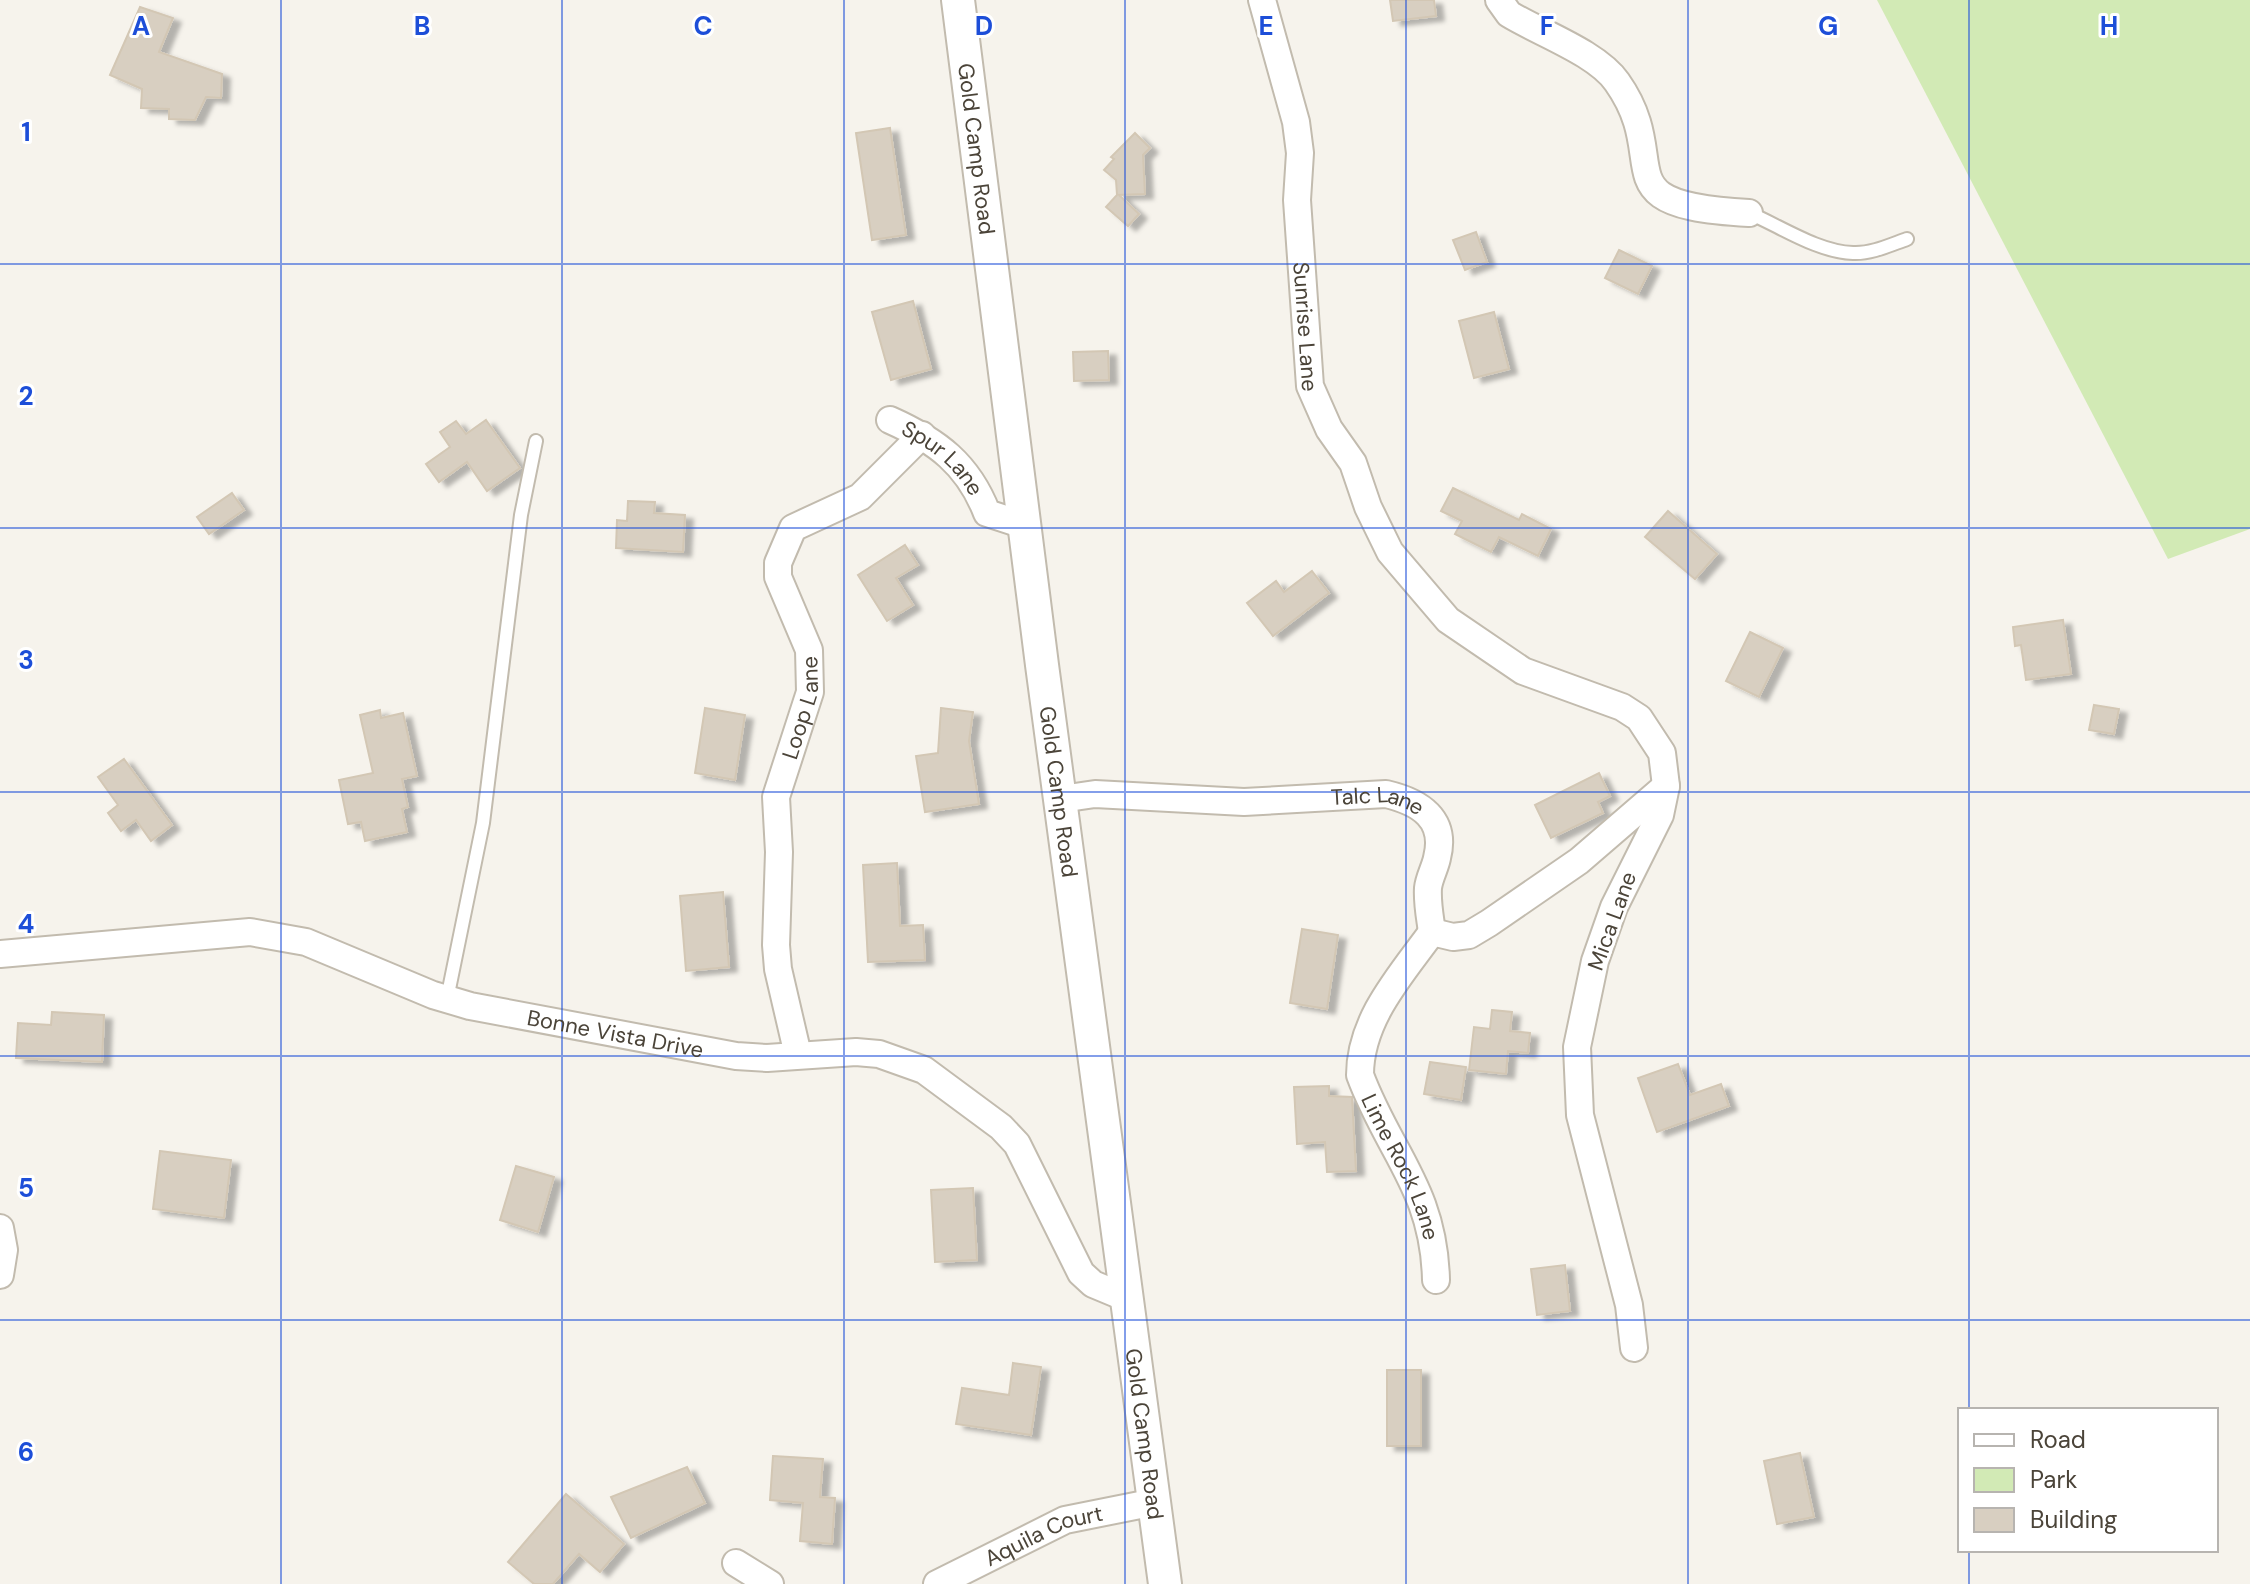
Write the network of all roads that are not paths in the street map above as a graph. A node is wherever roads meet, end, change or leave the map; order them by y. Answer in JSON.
{"nodes":[{"id":1,"x":958,"y":0,"type":"edge"},
{"id":2,"x":1262,"y":0,"type":"edge"},
{"id":3,"x":1499,"y":0,"type":"edge"},
{"id":4,"x":1749,"y":213,"type":"joint"},
{"id":5,"x":1907,"y":239,"type":"dead end"},
{"id":6,"x":890,"y":420,"type":"dead end"},
{"id":7,"x":922,"y":435,"type":"junction"},
{"id":8,"x":536,"y":441,"type":"dead end"},
{"id":9,"x":1027,"y":526,"type":"junction"},
{"id":10,"x":1448,"y":620,"type":"joint"},
{"id":11,"x":1666,"y":786,"type":"junction"},
{"id":12,"x":1061,"y":799,"type":"junction"},
{"id":13,"x":1432,"y":932,"type":"junction"},
{"id":14,"x":0,"y":954,"type":"edge"},
{"id":15,"x":447,"y":999,"type":"junction"},
{"id":16,"x":798,"y":1055,"type":"junction"},
{"id":17,"x":0,"y":1228,"type":"edge"},
{"id":18,"x":0,"y":1275,"type":"edge"},
{"id":19,"x":1436,"y":1280,"type":"dead end"},
{"id":20,"x":1129,"y":1299,"type":"junction"},
{"id":21,"x":1634,"y":1348,"type":"dead end"},
{"id":22,"x":1155,"y":1502,"type":"junction"},
{"id":23,"x":736,"y":1563,"type":"dead end"},
{"id":24,"x":770,"y":1584,"type":"edge"},
{"id":25,"x":937,"y":1584,"type":"edge"},
{"id":26,"x":1165,"y":1584,"type":"edge"}],
"edges":[{"from":1,"to":9,"type":"street","name":"Gold Camp Road"},
{"from":2,"to":10,"type":"street","name":"Sunrise Lane"},
{"from":3,"to":4,"type":"street"},
{"from":4,"to":5,"type":"lane"},
{"from":6,"to":7,"type":"street","name":"Spur Lane"},
{"from":7,"to":9,"type":"street","name":"Spur Lane"},
{"from":7,"to":16,"type":"street","name":"Loop Lane"},
{"from":8,"to":15,"type":"lane"},
{"from":9,"to":12,"type":"street","name":"Gold Camp Road"},
{"from":10,"to":11,"type":"street","name":"Mica Lane"},
{"from":11,"to":13,"type":"street"},
{"from":11,"to":21,"type":"street","name":"Mica Lane"},
{"from":12,"to":13,"type":"street","name":"Talc Lane"},
{"from":12,"to":20,"type":"street","name":"Gold Camp Road"},
{"from":13,"to":19,"type":"street","name":"Lime Rock Lane"},
{"from":14,"to":15,"type":"street","name":"Bonne Vista Drive"},
{"from":15,"to":16,"type":"street","name":"Bonne Vista Drive"},
{"from":16,"to":20,"type":"street","name":"Bonne Vista Drive"},
{"from":17,"to":18,"type":"street"},
{"from":20,"to":22,"type":"street","name":"Gold Camp Road"},
{"from":22,"to":25,"type":"street","name":"Aquila Court"},
{"from":22,"to":26,"type":"street","name":"Gold Camp Road"},
{"from":23,"to":24,"type":"street"}]}
